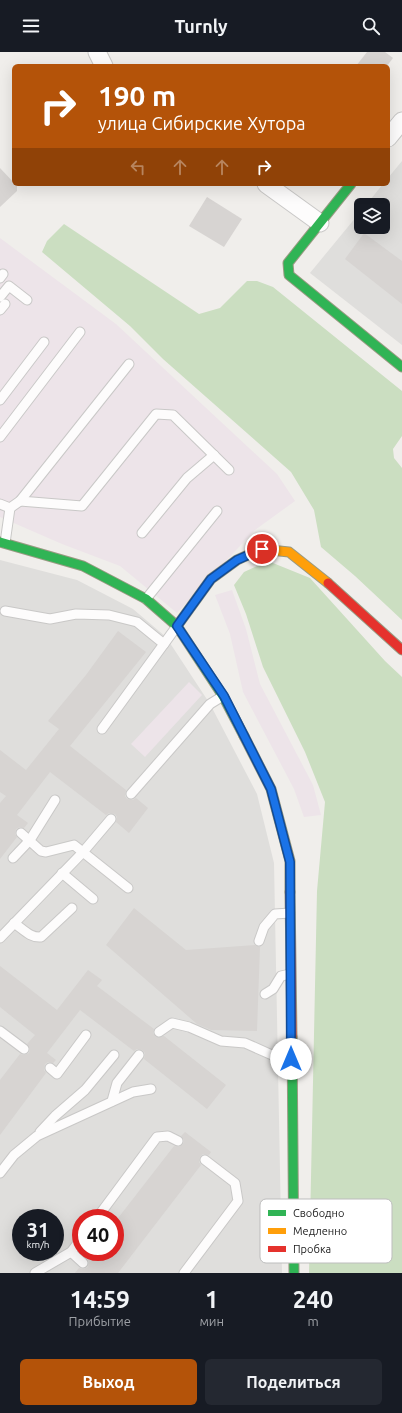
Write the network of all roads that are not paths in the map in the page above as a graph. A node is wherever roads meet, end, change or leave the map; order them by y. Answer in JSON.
{"nodes":[{"id":1,"x":97,"y":52,"type":"edge"},
{"id":2,"x":103,"y":64,"type":"edge"},
{"id":3,"x":402,"y":121,"type":"edge"},
{"id":4,"x":390,"y":136,"type":"edge"},
{"id":5,"x":269,"y":186,"type":"edge"},
{"id":6,"x":349,"y":186,"type":"edge"},
{"id":7,"x":320,"y":223,"type":"junction"},
{"id":8,"x":27,"y":300,"type":"dead end"},
{"id":9,"x":2,"y":304,"type":"edge"},
{"id":10,"x":80,"y":332,"type":"dead end"},
{"id":11,"x":44,"y":342,"type":"dead end"},
{"id":12,"x":129,"y":364,"type":"dead end"},
{"id":13,"x":45,"y":367,"type":"dead end"},
{"id":14,"x":402,"y":367,"type":"edge"},
{"id":15,"x":0,"y":400,"type":"edge"},
{"id":16,"x":0,"y":427,"type":"edge"},
{"id":17,"x":0,"y":437,"type":"edge"},
{"id":18,"x":214,"y":455,"type":"junction"},
{"id":19,"x":230,"y":470,"type":"dead end"},
{"id":20,"x":20,"y":501,"type":"junction"},
{"id":21,"x":0,"y":504,"type":"edge"},
{"id":22,"x":10,"y":508,"type":"junction"},
{"id":23,"x":217,"y":512,"type":"dead end"},
{"id":24,"x":142,"y":533,"type":"dead end"},
{"id":25,"x":2,"y":543,"type":"edge"},
{"id":26,"x":146,"y":599,"type":"junction"},
{"id":27,"x":5,"y":611,"type":"dead end"},
{"id":28,"x":177,"y":626,"type":"junction"},
{"id":29,"x":164,"y":644,"type":"junction"},
{"id":30,"x":402,"y":650,"type":"edge"},
{"id":31,"x":224,"y":696,"type":"junction"},
{"id":32,"x":102,"y":729,"type":"dead end"},
{"id":33,"x":132,"y":794,"type":"dead end"},
{"id":34,"x":55,"y":800,"type":"dead end"},
{"id":35,"x":112,"y":819,"type":"dead end"},
{"id":36,"x":20,"y":833,"type":"dead end"},
{"id":37,"x":30,"y":840,"type":"junction"},
{"id":38,"x":83,"y":852,"type":"junction"},
{"id":39,"x":13,"y":858,"type":"dead end"},
{"id":40,"x":62,"y":873,"type":"junction"},
{"id":41,"x":128,"y":888,"type":"dead end"},
{"id":42,"x":94,"y":899,"type":"dead end"},
{"id":43,"x":72,"y":908,"type":"dead end"},
{"id":44,"x":290,"y":913,"type":"junction"},
{"id":45,"x":14,"y":923,"type":"junction"},
{"id":46,"x":0,"y":938,"type":"edge"},
{"id":47,"x":259,"y":941,"type":"dead end"},
{"id":48,"x":290,"y":974,"type":"junction"},
{"id":49,"x":265,"y":994,"type":"dead end"},
{"id":50,"x":0,"y":1031,"type":"edge"},
{"id":51,"x":159,"y":1032,"type":"dead end"},
{"id":52,"x":86,"y":1035,"type":"dead end"},
{"id":53,"x":24,"y":1049,"type":"dead end"},
{"id":54,"x":114,"y":1055,"type":"dead end"},
{"id":55,"x":139,"y":1055,"type":"dead end"},
{"id":56,"x":291,"y":1059,"type":"junction"},
{"id":57,"x":50,"y":1068,"type":"dead end"},
{"id":58,"x":151,"y":1089,"type":"dead end"},
{"id":59,"x":112,"y":1101,"type":"junction"},
{"id":60,"x":36,"y":1136,"type":"junction"},
{"id":61,"x":178,"y":1141,"type":"dead end"},
{"id":62,"x":205,"y":1160,"type":"dead end"},
{"id":63,"x":0,"y":1173,"type":"edge"},
{"id":64,"x":293,"y":1199,"type":"edge"},
{"id":65,"x":104,"y":1209,"type":"edge"},
{"id":66,"x":71,"y":1252,"type":"joint"},
{"id":67,"x":83,"y":1262,"type":"dead end"},
{"id":68,"x":294,"y":1263,"type":"edge"},
{"id":69,"x":35,"y":1273,"type":"edge"},
{"id":70,"x":184,"y":1273,"type":"edge"},
{"id":71,"x":294,"y":1273,"type":"edge"}],
"edges":[{"from":1,"to":2,"type":"street"},
{"from":3,"to":4,"type":"street"},
{"from":5,"to":7,"type":"street"},
{"from":6,"to":7,"type":"street"},
{"from":7,"to":14,"type":"street"},
{"from":8,"to":9,"type":"lane"},
{"from":10,"to":17,"type":"lane"},
{"from":11,"to":15,"type":"lane"},
{"from":12,"to":20,"type":"lane"},
{"from":13,"to":16,"type":"lane"},
{"from":18,"to":19,"type":"lane"},
{"from":18,"to":20,"type":"lane"},
{"from":18,"to":24,"type":"lane"},
{"from":20,"to":22,"type":"lane"},
{"from":21,"to":22,"type":"lane"},
{"from":22,"to":25,"type":"lane"},
{"from":23,"to":26,"type":"lane"},
{"from":25,"to":26,"type":"street"},
{"from":26,"to":28,"type":"street"},
{"from":27,"to":29,"type":"lane"},
{"from":28,"to":29,"type":"lane"},
{"from":28,"to":30,"type":"street"},
{"from":28,"to":31,"type":"street"},
{"from":29,"to":32,"type":"lane"},
{"from":31,"to":33,"type":"lane"},
{"from":31,"to":44,"type":"street"},
{"from":34,"to":37,"type":"lane"},
{"from":35,"to":38,"type":"lane"},
{"from":36,"to":37,"type":"lane"},
{"from":37,"to":38,"type":"lane"},
{"from":37,"to":39,"type":"lane"},
{"from":38,"to":40,"type":"lane"},
{"from":38,"to":41,"type":"lane"},
{"from":40,"to":42,"type":"lane"},
{"from":40,"to":45,"type":"lane"},
{"from":43,"to":45,"type":"lane"},
{"from":44,"to":47,"type":"lane"},
{"from":44,"to":48,"type":"street"},
{"from":45,"to":46,"type":"lane"},
{"from":48,"to":49,"type":"lane"},
{"from":48,"to":56,"type":"street"},
{"from":50,"to":53,"type":"lane"},
{"from":51,"to":56,"type":"lane"},
{"from":52,"to":57,"type":"lane"},
{"from":54,"to":60,"type":"lane"},
{"from":55,"to":59,"type":"lane"},
{"from":56,"to":64,"type":"street"},
{"from":58,"to":59,"type":"lane"},
{"from":59,"to":60,"type":"lane"},
{"from":60,"to":63,"type":"lane"},
{"from":61,"to":65,"type":"lane"},
{"from":62,"to":70,"type":"lane"},
{"from":66,"to":67,"type":"lane"},
{"from":66,"to":69,"type":"lane"},
{"from":68,"to":71,"type":"street"}]}
